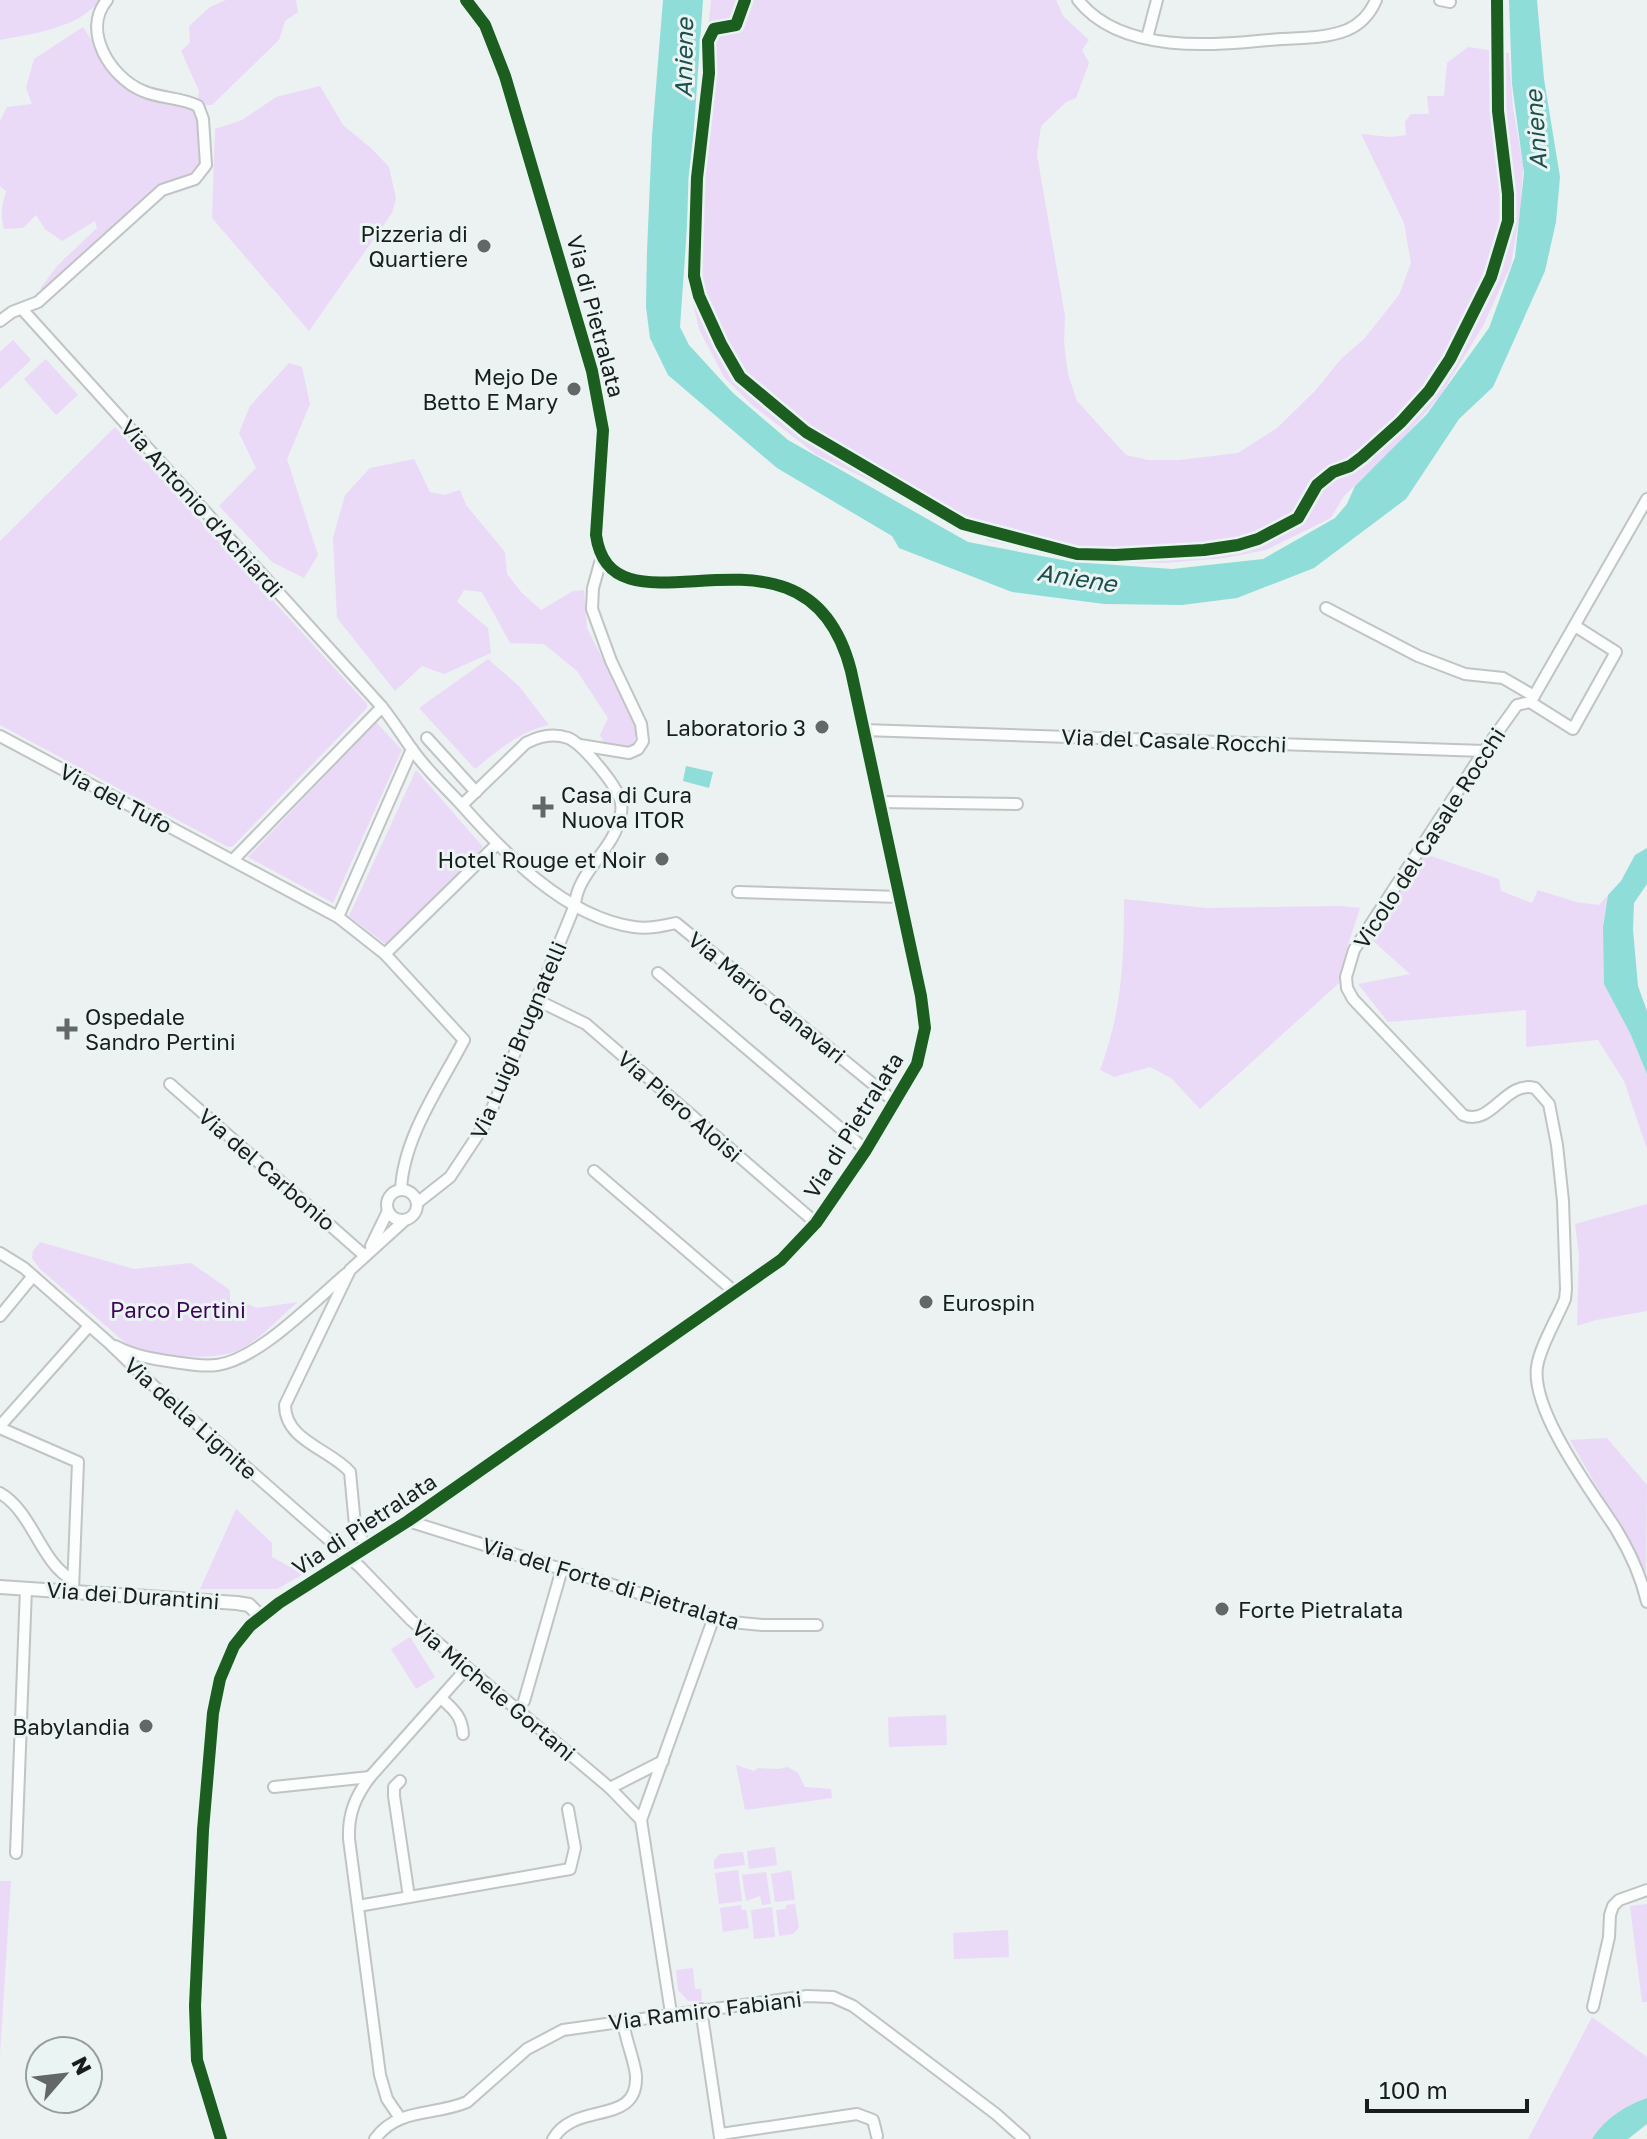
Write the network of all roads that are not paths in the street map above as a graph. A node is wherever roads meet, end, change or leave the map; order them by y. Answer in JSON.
{"nodes":[{"id":1,"x":107,"y":0,"type":"edge"},
{"id":2,"x":466,"y":0,"type":"edge"},
{"id":3,"x":1078,"y":0,"type":"edge"},
{"id":4,"x":1157,"y":0,"type":"edge"},
{"id":5,"x":1376,"y":0,"type":"edge"},
{"id":6,"x":1147,"y":38,"type":"junction"},
{"id":7,"x":22,"y":309,"type":"junction"},
{"id":8,"x":0,"y":321,"type":"edge"},
{"id":9,"x":1647,"y":499,"type":"edge"},
{"id":10,"x":602,"y":556,"type":"junction"},
{"id":11,"x":1326,"y":608,"type":"dead end"},
{"id":12,"x":1575,"y":626,"type":"junction"},
{"id":13,"x":1532,"y":699,"type":"junction"},
{"id":14,"x":382,"y":707,"type":"junction"},
{"id":15,"x":864,"y":730,"type":"junction"},
{"id":16,"x":0,"y":736,"type":"edge"},
{"id":17,"x":427,"y":738,"type":"dead end"},
{"id":18,"x":580,"y":745,"type":"junction"},
{"id":19,"x":412,"y":749,"type":"junction"},
{"id":20,"x":1484,"y":751,"type":"junction"},
{"id":21,"x":476,"y":792,"type":"junction"},
{"id":22,"x":879,"y":802,"type":"junction"},
{"id":23,"x":1017,"y":804,"type":"dead end"},
{"id":24,"x":462,"y":805,"type":"junction"},
{"id":25,"x":496,"y":845,"type":"junction"},
{"id":26,"x":233,"y":860,"type":"junction"},
{"id":27,"x":738,"y":892,"type":"dead end"},
{"id":28,"x":900,"y":897,"type":"junction"},
{"id":29,"x":575,"y":905,"type":"junction"},
{"id":30,"x":338,"y":917,"type":"junction"},
{"id":31,"x":676,"y":923,"type":"joint"},
{"id":32,"x":385,"y":954,"type":"junction"},
{"id":33,"x":658,"y":973,"type":"dead end"},
{"id":34,"x":537,"y":1000,"type":"junction"},
{"id":35,"x":170,"y":1084,"type":"dead end"},
{"id":36,"x":895,"y":1102,"type":"junction"},
{"id":37,"x":866,"y":1150,"type":"junction"},
{"id":38,"x":594,"y":1171,"type":"dead end"},
{"id":39,"x":401,"y":1190,"type":"junction"},
{"id":40,"x":417,"y":1203,"type":"junction"},
{"id":41,"x":388,"y":1211,"type":"junction"},
{"id":42,"x":405,"y":1220,"type":"junction"},
{"id":43,"x":816,"y":1223,"type":"junction"},
{"id":44,"x":0,"y":1253,"type":"edge"},
{"id":45,"x":367,"y":1253,"type":"junction"},
{"id":46,"x":350,"y":1270,"type":"junction"},
{"id":47,"x":33,"y":1276,"type":"junction"},
{"id":48,"x":736,"y":1293,"type":"junction"},
{"id":49,"x":0,"y":1316,"type":"edge"},
{"id":50,"x":89,"y":1326,"type":"junction"},
{"id":51,"x":108,"y":1342,"type":"junction"},
{"id":52,"x":147,"y":1358,"type":"junction"},
{"id":53,"x":136,"y":1370,"type":"junction"},
{"id":54,"x":0,"y":1427,"type":"edge"},
{"id":55,"x":0,"y":1493,"type":"edge"},
{"id":56,"x":408,"y":1521,"type":"junction"},
{"id":57,"x":366,"y":1548,"type":"junction"},
{"id":58,"x":349,"y":1559,"type":"junction"},
{"id":59,"x":562,"y":1569,"type":"junction"},
{"id":60,"x":73,"y":1585,"type":"junction"},
{"id":61,"x":0,"y":1587,"type":"edge"},
{"id":62,"x":26,"y":1588,"type":"junction"},
{"id":63,"x":1647,"y":1602,"type":"edge"},
{"id":64,"x":261,"y":1617,"type":"junction"},
{"id":65,"x":714,"y":1617,"type":"junction"},
{"id":66,"x":817,"y":1625,"type":"dead end"},
{"id":67,"x":467,"y":1668,"type":"junction"},
{"id":68,"x":441,"y":1698,"type":"junction"},
{"id":69,"x":524,"y":1701,"type":"dead end"},
{"id":70,"x":463,"y":1734,"type":"dead end"},
{"id":71,"x":663,"y":1761,"type":"junction"},
{"id":72,"x":370,"y":1777,"type":"junction"},
{"id":73,"x":400,"y":1781,"type":"dead end"},
{"id":74,"x":274,"y":1787,"type":"dead end"},
{"id":75,"x":610,"y":1788,"type":"junction"},
{"id":76,"x":568,"y":1809,"type":"dead end"},
{"id":77,"x":641,"y":1820,"type":"junction"},
{"id":78,"x":16,"y":1853,"type":"dead end"},
{"id":79,"x":1647,"y":1890,"type":"edge"},
{"id":80,"x":409,"y":1897,"type":"junction"},
{"id":81,"x":358,"y":1906,"type":"junction"},
{"id":82,"x":1593,"y":2007,"type":"dead end"},
{"id":83,"x":701,"y":2009,"type":"junction"},
{"id":84,"x":671,"y":2013,"type":"junction"},
{"id":85,"x":623,"y":2021,"type":"junction"},
{"id":86,"x":400,"y":2118,"type":"junction"},
{"id":87,"x":720,"y":2136,"type":"edge"},
{"id":88,"x":877,"y":2136,"type":"dead end"},
{"id":89,"x":221,"y":2139,"type":"edge"},
{"id":90,"x":375,"y":2139,"type":"edge"},
{"id":91,"x":553,"y":2139,"type":"edge"},
{"id":92,"x":1024,"y":2139,"type":"edge"}],
"edges":[{"from":1,"to":7,"type":"street"},
{"from":2,"to":10,"type":"street","name":"Via di Pietralata"},
{"from":3,"to":6,"type":"street"},
{"from":4,"to":6,"type":"street"},
{"from":5,"to":6,"type":"street"},
{"from":7,"to":8,"type":"street"},
{"from":7,"to":14,"type":"street","name":"Via Antonio d'Achiardi"},
{"from":9,"to":12,"type":"street","name":"Vicolo del Casale Rocchi"},
{"from":10,"to":15,"type":"street","name":"Via di Pietralata"},
{"from":10,"to":18,"type":"street"},
{"from":11,"to":13,"type":"street"},
{"from":12,"to":13,"type":"street","name":"Vicolo del Casale Rocchi"},
{"from":12,"to":13,"type":"street"},
{"from":13,"to":20,"type":"street","name":"Vicolo del Casale Rocchi"},
{"from":14,"to":19,"type":"street","name":"Via Antonio d'Achiardi"},
{"from":14,"to":26,"type":"street"},
{"from":15,"to":20,"type":"street","name":"Via del Casale Rocchi"},
{"from":15,"to":22,"type":"street","name":"Via di Pietralata"},
{"from":16,"to":26,"type":"street","name":"Via del Tufo"},
{"from":17,"to":21,"type":"street"},
{"from":18,"to":21,"type":"street"},
{"from":18,"to":29,"type":"street","name":"Via Luigi Brugnatelli"},
{"from":19,"to":24,"type":"street","name":"Via Antonio d'Achiardi"},
{"from":19,"to":30,"type":"street"},
{"from":20,"to":63,"type":"street","name":"Vicolo del Casale Rocchi"},
{"from":21,"to":24,"type":"street"},
{"from":22,"to":23,"type":"street"},
{"from":22,"to":28,"type":"street","name":"Via di Pietralata"},
{"from":24,"to":25,"type":"street","name":"Via Antonio d'Achiardi"},
{"from":25,"to":29,"type":"street","name":"Via Antonio d'Achiardi"},
{"from":25,"to":32,"type":"street"},
{"from":26,"to":30,"type":"street","name":"Via del Tufo"},
{"from":27,"to":28,"type":"street"},
{"from":28,"to":36,"type":"street","name":"Via di Pietralata"},
{"from":29,"to":31,"type":"street","name":"Via Antonio d'Achiardi"},
{"from":29,"to":34,"type":"street","name":"Via Luigi Brugnatelli"},
{"from":30,"to":32,"type":"street","name":"Via del Tufo"},
{"from":31,"to":36,"type":"street","name":"Via Mario Canavari"},
{"from":32,"to":39,"type":"street","name":"Via del Tufo"},
{"from":33,"to":37,"type":"street"},
{"from":34,"to":40,"type":"street","name":"Via Luigi Brugnatelli"},
{"from":34,"to":43,"type":"street","name":"Via Piero Aloisi"},
{"from":35,"to":45,"type":"street","name":"Via del Carbonio"},
{"from":36,"to":37,"type":"street","name":"Via di Pietralata"},
{"from":37,"to":43,"type":"street","name":"Via di Pietralata"},
{"from":38,"to":48,"type":"street"},
{"from":39,"to":40,"type":"street"},
{"from":39,"to":41,"type":"street"},
{"from":40,"to":42,"type":"street"},
{"from":41,"to":42,"type":"street"},
{"from":41,"to":45,"type":"street"},
{"from":42,"to":45,"type":"street"},
{"from":43,"to":48,"type":"street","name":"Via di Pietralata"},
{"from":44,"to":47,"type":"street","name":"Via della Lignite"},
{"from":45,"to":46,"type":"street"},
{"from":46,"to":52,"type":"street"},
{"from":46,"to":57,"type":"street"},
{"from":47,"to":49,"type":"street"},
{"from":47,"to":50,"type":"street","name":"Via della Lignite"},
{"from":48,"to":56,"type":"street","name":"Via di Pietralata"},
{"from":50,"to":51,"type":"street","name":"Via della Lignite"},
{"from":50,"to":54,"type":"street"},
{"from":51,"to":52,"type":"street"},
{"from":51,"to":53,"type":"street","name":"Via della Lignite"},
{"from":52,"to":53,"type":"street"},
{"from":53,"to":58,"type":"street","name":"Via della Lignite"},
{"from":54,"to":60,"type":"street"},
{"from":55,"to":60,"type":"street"},
{"from":56,"to":57,"type":"street","name":"Via di Pietralata"},
{"from":56,"to":59,"type":"street","name":"Via del Forte di Pietralata"},
{"from":57,"to":58,"type":"street","name":"Via di Pietralata"},
{"from":58,"to":64,"type":"street","name":"Via di Pietralata"},
{"from":58,"to":67,"type":"street","name":"Via Michele Gortani"},
{"from":59,"to":65,"type":"street","name":"Via del Forte di Pietralata"},
{"from":59,"to":69,"type":"street"},
{"from":60,"to":62,"type":"street","name":"Via dei Durantini"},
{"from":60,"to":64,"type":"street","name":"Via dei Durantini"},
{"from":61,"to":62,"type":"street","name":"Via dei Durantini"},
{"from":62,"to":78,"type":"street"},
{"from":64,"to":89,"type":"street","name":"Via di Pietralata"},
{"from":65,"to":66,"type":"street","name":"Via del Forte di Pietralata"},
{"from":65,"to":71,"type":"street"},
{"from":67,"to":68,"type":"street"},
{"from":67,"to":75,"type":"street","name":"Via Michele Gortani"},
{"from":68,"to":70,"type":"street"},
{"from":68,"to":72,"type":"street"},
{"from":71,"to":75,"type":"street"},
{"from":71,"to":77,"type":"street"},
{"from":72,"to":74,"type":"street"},
{"from":72,"to":81,"type":"street"},
{"from":73,"to":80,"type":"street"},
{"from":75,"to":77,"type":"street","name":"Via Michele Gortani"},
{"from":76,"to":80,"type":"street"},
{"from":77,"to":84,"type":"street"},
{"from":79,"to":82,"type":"street"},
{"from":80,"to":81,"type":"street"},
{"from":81,"to":86,"type":"street"},
{"from":83,"to":84,"type":"street","name":"Via Ramiro Fabiani"},
{"from":83,"to":87,"type":"street"},
{"from":83,"to":92,"type":"street","name":"Via Ramiro Fabiani"},
{"from":84,"to":85,"type":"street","name":"Via Ramiro Fabiani"},
{"from":85,"to":86,"type":"street","name":"Via Ramiro Fabiani"},
{"from":85,"to":91,"type":"street"},
{"from":86,"to":90,"type":"street","name":"Via Ramiro Fabiani"},
{"from":87,"to":88,"type":"street"}]}
